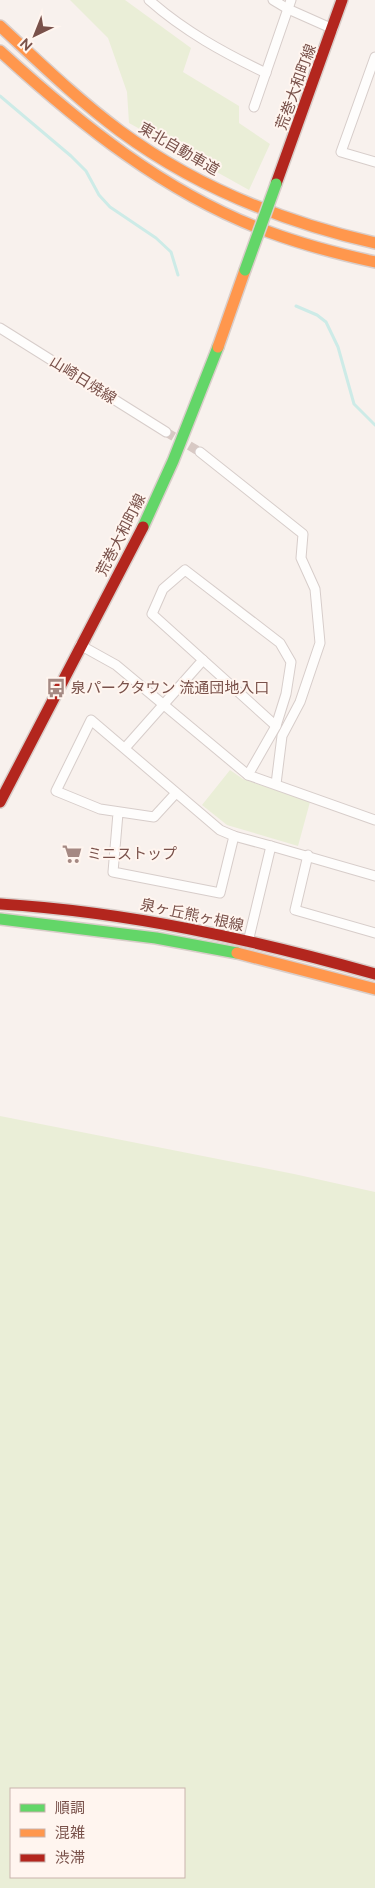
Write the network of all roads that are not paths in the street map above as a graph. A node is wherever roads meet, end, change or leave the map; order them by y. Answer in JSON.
{"nodes":[{"id":1,"x":149,"y":0,"type":"edge"},
{"id":2,"x":273,"y":0,"type":"edge"},
{"id":3,"x":291,"y":0,"type":"edge"},
{"id":4,"x":342,"y":0,"type":"edge"},
{"id":5,"x":288,"y":10,"type":"junction"},
{"id":6,"x":0,"y":26,"type":"edge"},
{"id":7,"x":333,"y":29,"type":"junction"},
{"id":8,"x":0,"y":50,"type":"edge"},
{"id":9,"x":375,"y":58,"type":"edge"},
{"id":10,"x":266,"y":73,"type":"junction"},
{"id":11,"x":254,"y":107,"type":"dead end"},
{"id":12,"x":375,"y":162,"type":"edge"},
{"id":13,"x":375,"y":243,"type":"edge"},
{"id":14,"x":375,"y":262,"type":"edge"},
{"id":15,"x":0,"y":328,"type":"edge"},
{"id":16,"x":166,"y":432,"type":"tunnel mouth"},
{"id":17,"x":200,"y":452,"type":"tunnel mouth"},
{"id":18,"x":80,"y":645,"type":"junction"},
{"id":19,"x":203,"y":660,"type":"junction"},
{"id":20,"x":164,"y":704,"type":"junction"},
{"id":21,"x":276,"y":726,"type":"junction"},
{"id":22,"x":125,"y":748,"type":"junction"},
{"id":23,"x":248,"y":775,"type":"junction"},
{"id":24,"x":276,"y":784,"type":"junction"},
{"id":25,"x":176,"y":793,"type":"junction"},
{"id":26,"x":0,"y":802,"type":"edge"},
{"id":27,"x":118,"y":813,"type":"junction"},
{"id":28,"x":375,"y":820,"type":"edge"},
{"id":29,"x":234,"y":836,"type":"junction"},
{"id":30,"x":270,"y":846,"type":"junction"},
{"id":31,"x":308,"y":855,"type":"junction"},
{"id":32,"x":375,"y":876,"type":"edge"},
{"id":33,"x":0,"y":904,"type":"edge"},
{"id":34,"x":0,"y":919,"type":"edge"},
{"id":35,"x":375,"y":933,"type":"edge"},
{"id":36,"x":248,"y":942,"type":"junction"},
{"id":37,"x":375,"y":974,"type":"edge"},
{"id":38,"x":375,"y":990,"type":"edge"}],
"edges":[{"from":1,"to":10,"type":"street"},
{"from":2,"to":5,"type":"street"},
{"from":3,"to":5,"type":"street"},
{"from":4,"to":7,"type":"main road","name":"荒巻大和町線"},
{"from":5,"to":7,"type":"street"},
{"from":5,"to":10,"type":"street"},
{"from":6,"to":13,"type":"main road","name":"東北自動車道"},
{"from":7,"to":18,"type":"main road","name":"荒巻大和町線","bridge":true},
{"from":8,"to":14,"type":"main road"},
{"from":9,"to":12,"type":"street"},
{"from":10,"to":11,"type":"street"},
{"from":15,"to":16,"type":"street","name":"山崎日焼線"},
{"from":17,"to":24,"type":"street"},
{"from":18,"to":20,"type":"street"},
{"from":18,"to":26,"type":"main road","name":"荒巻大和町線"},
{"from":19,"to":20,"type":"street"},
{"from":19,"to":21,"type":"street"},
{"from":19,"to":21,"type":"street"},
{"from":20,"to":22,"type":"street"},
{"from":20,"to":23,"type":"street"},
{"from":21,"to":23,"type":"street"},
{"from":22,"to":25,"type":"street"},
{"from":22,"to":27,"type":"street"},
{"from":23,"to":24,"type":"street"},
{"from":24,"to":28,"type":"street"},
{"from":25,"to":27,"type":"street"},
{"from":25,"to":29,"type":"street"},
{"from":27,"to":29,"type":"street"},
{"from":29,"to":30,"type":"street"},
{"from":30,"to":31,"type":"street"},
{"from":30,"to":36,"type":"street"},
{"from":31,"to":32,"type":"street"},
{"from":31,"to":35,"type":"street"},
{"from":33,"to":36,"type":"main road","name":"泉ヶ丘熊ヶ根線"},
{"from":34,"to":38,"type":"main road","name":"泉ヶ丘熊ヶ根線"},
{"from":36,"to":37,"type":"main road","name":"泉ヶ丘熊ヶ根線"}]}
